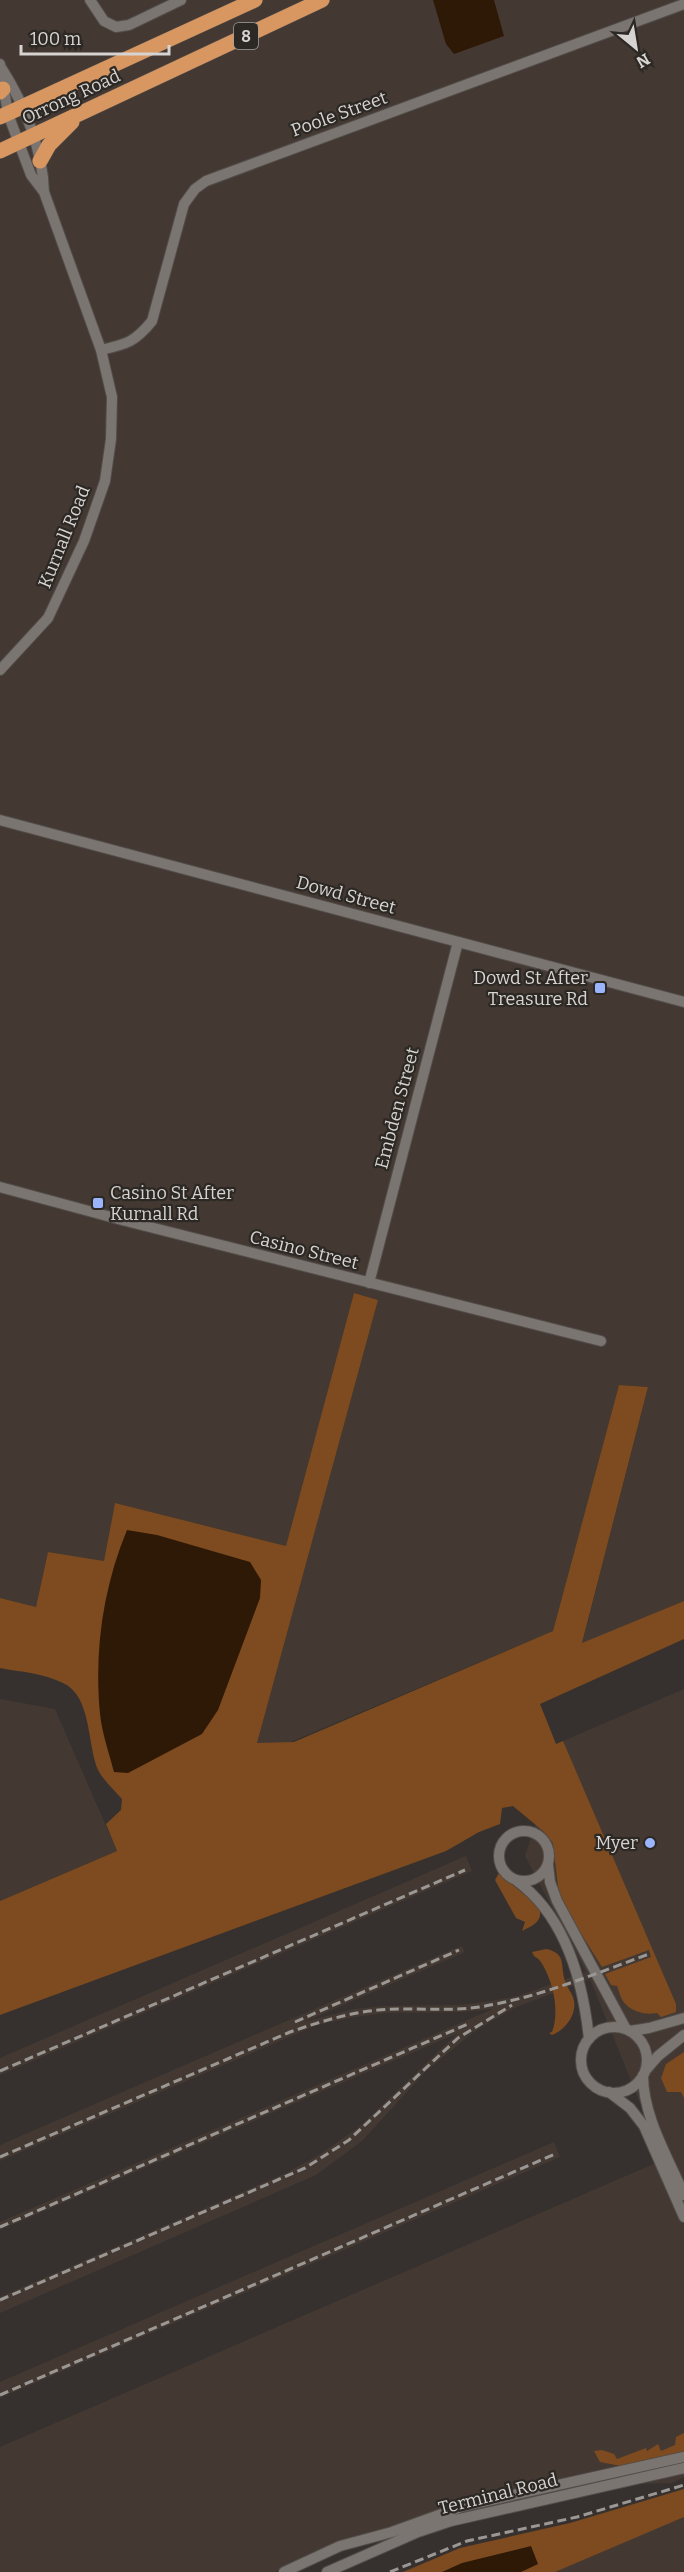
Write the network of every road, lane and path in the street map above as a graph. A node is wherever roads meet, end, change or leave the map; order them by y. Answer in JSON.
{"nodes":[{"id":1,"x":90,"y":0,"type":"edge"},
{"id":2,"x":181,"y":0,"type":"edge"},
{"id":3,"x":255,"y":0,"type":"edge"},
{"id":4,"x":322,"y":0,"type":"edge"},
{"id":5,"x":684,"y":4,"type":"edge"},
{"id":6,"x":1,"y":66,"type":"edge"},
{"id":7,"x":2,"y":91,"type":"edge"},
{"id":8,"x":23,"y":108,"type":"junction"},
{"id":9,"x":4,"y":115,"type":"edge"},
{"id":10,"x":78,"y":115,"type":"junction"},
{"id":11,"x":25,"y":140,"type":"junction"},
{"id":12,"x":0,"y":151,"type":"edge"},
{"id":13,"x":40,"y":161,"type":"junction"},
{"id":14,"x":44,"y":192,"type":"junction"},
{"id":15,"x":101,"y":350,"type":"junction"},
{"id":16,"x":0,"y":670,"type":"edge"},
{"id":17,"x":0,"y":820,"type":"edge"},
{"id":18,"x":458,"y":942,"type":"junction"},
{"id":19,"x":684,"y":1002,"type":"edge"},
{"id":20,"x":0,"y":1186,"type":"edge"},
{"id":21,"x":369,"y":1283,"type":"junction"},
{"id":22,"x":601,"y":1341,"type":"dead end"},
{"id":23,"x":548,"y":1865,"type":"junction"},
{"id":24,"x":518,"y":1881,"type":"junction"},
{"id":25,"x":684,"y":2018,"type":"edge"},
{"id":26,"x":628,"y":2030,"type":"junction"},
{"id":27,"x":684,"y":2035,"type":"edge"},
{"id":28,"x":589,"y":2039,"type":"junction"},
{"id":29,"x":644,"y":2073,"type":"junction"},
{"id":30,"x":609,"y":2092,"type":"junction"},
{"id":31,"x":684,"y":2195,"type":"edge"},
{"id":32,"x":684,"y":2217,"type":"edge"},
{"id":33,"x":684,"y":2457,"type":"edge"},
{"id":34,"x":684,"y":2468,"type":"edge"},
{"id":35,"x":284,"y":2572,"type":"edge"},
{"id":36,"x":327,"y":2572,"type":"edge"}],
"edges":[{"from":1,"to":2,"type":"street"},
{"from":3,"to":8,"type":"highway","name":"Orrong Road","number":"8"},
{"from":4,"to":10,"type":"highway","name":"Orrong Road","number":"8"},
{"from":5,"to":15,"type":"street","name":"Poole Street"},
{"from":6,"to":7,"type":"street","name":"Kurnall Road"},
{"from":6,"to":8,"type":"street","name":"Kurnall Road"},
{"from":7,"to":9,"type":"street","name":"Kurnall Road"},
{"from":8,"to":9,"type":"highway","name":"Orrong Road","number":"8"},
{"from":8,"to":11,"type":"street","name":"Kurnall Road"},
{"from":9,"to":11,"type":"street","name":"Kurnall Road"},
{"from":10,"to":11,"type":"highway","name":"Orrong Road","number":"8"},
{"from":10,"to":13,"type":"highway"},
{"from":11,"to":12,"type":"highway","name":"Orrong Road","number":"8"},
{"from":11,"to":13,"type":"street","name":"Kurnall Road"},
{"from":11,"to":14,"type":"street","name":"Kurnall Road"},
{"from":13,"to":14,"type":"street","name":"Kurnall Road"},
{"from":14,"to":15,"type":"street","name":"Kurnall Road"},
{"from":15,"to":16,"type":"street","name":"Kurnall Road"},
{"from":17,"to":18,"type":"street","name":"Dowd Street"},
{"from":18,"to":19,"type":"street","name":"Dowd Street"},
{"from":18,"to":21,"type":"street","name":"Embden Street"},
{"from":20,"to":21,"type":"street","name":"Casino Street"},
{"from":21,"to":22,"type":"street","name":"Casino Street"},
{"from":23,"to":24,"type":"street"},
{"from":23,"to":24,"type":"street"},
{"from":23,"to":26,"type":"street"},
{"from":24,"to":28,"type":"street"},
{"from":25,"to":26,"type":"street"},
{"from":26,"to":28,"type":"street"},
{"from":26,"to":29,"type":"street"},
{"from":27,"to":29,"type":"street"},
{"from":28,"to":30,"type":"street"},
{"from":29,"to":30,"type":"street"},
{"from":29,"to":31,"type":"street"},
{"from":30,"to":32,"type":"street"},
{"from":33,"to":35,"type":"street"},
{"from":34,"to":36,"type":"street","name":"Terminal Road"}]}
